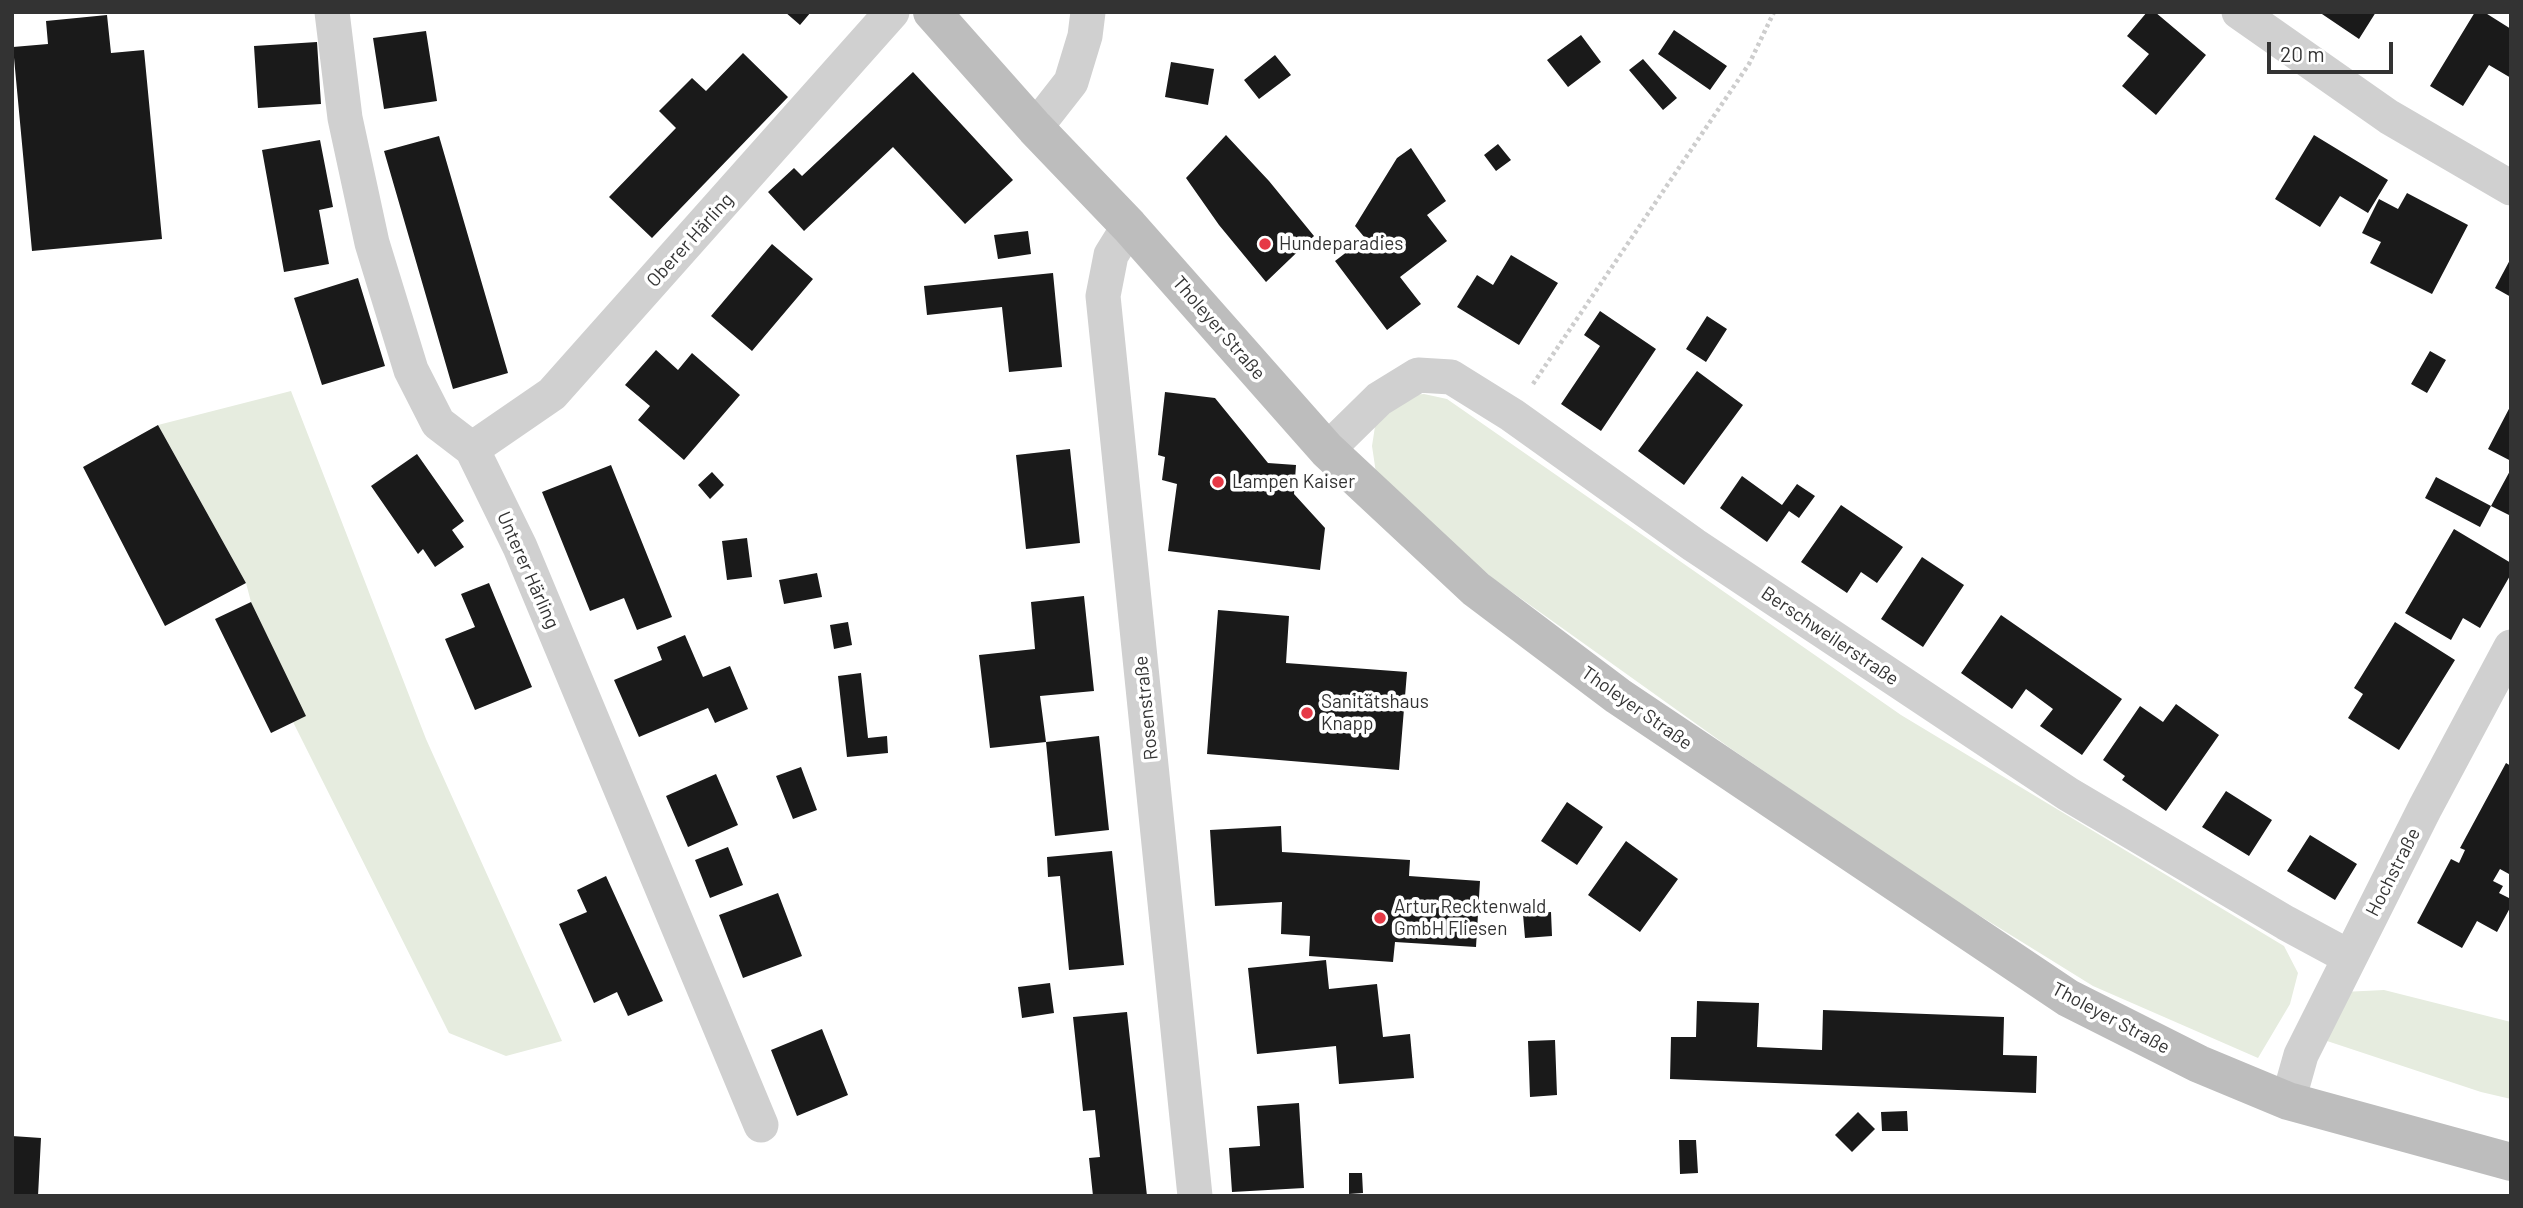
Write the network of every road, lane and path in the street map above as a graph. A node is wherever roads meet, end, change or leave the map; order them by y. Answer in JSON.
{"nodes":[{"id":1,"x":332,"y":12,"type":"edge"},
{"id":2,"x":892,"y":12,"type":"edge"},
{"id":3,"x":932,"y":12,"type":"edge"},
{"id":4,"x":1088,"y":12,"type":"edge"},
{"id":5,"x":1774,"y":12,"type":"edge"},
{"id":6,"x":2239,"y":12,"type":"edge"},
{"id":7,"x":1035,"y":128,"type":"junction"},
{"id":8,"x":2511,"y":188,"type":"edge"},
{"id":9,"x":1129,"y":226,"type":"junction"},
{"id":10,"x":1512,"y":415,"type":"junction"},
{"id":11,"x":472,"y":449,"type":"junction"},
{"id":12,"x":1327,"y":450,"type":"junction"},
{"id":13,"x":2511,"y":647,"type":"edge"},
{"id":14,"x":2349,"y":957,"type":"junction"},
{"id":15,"x":2288,"y":1101,"type":"junction"},
{"id":16,"x":761,"y":1125,"type":"dead end"},
{"id":17,"x":2511,"y":1162,"type":"edge"},
{"id":18,"x":1195,"y":1196,"type":"edge"}],
"edges":[{"from":1,"to":11,"type":"street","name":"Unterer Härling"},
{"from":2,"to":11,"type":"street","name":"Oberer Härling"},
{"from":3,"to":7,"type":"main road","name":"Tholeyer Straße"},
{"from":4,"to":7,"type":"street"},
{"from":5,"to":10,"type":"path"},
{"from":6,"to":8,"type":"street"},
{"from":7,"to":9,"type":"main road","name":"Tholeyer Straße"},
{"from":9,"to":12,"type":"main road","name":"Tholeyer Straße"},
{"from":9,"to":18,"type":"street","name":"Rosenstraße"},
{"from":10,"to":12,"type":"street","name":"Berschweilerstraße"},
{"from":10,"to":14,"type":"street","name":"Berschweilerstraße"},
{"from":11,"to":16,"type":"street","name":"Unterer Härling"},
{"from":12,"to":15,"type":"main road","name":"Tholeyer Straße"},
{"from":13,"to":14,"type":"street","name":"Hochstraße"},
{"from":14,"to":15,"type":"street","name":"Hochstraße"},
{"from":15,"to":17,"type":"main road","name":"Tholeyer Straße"}]}
